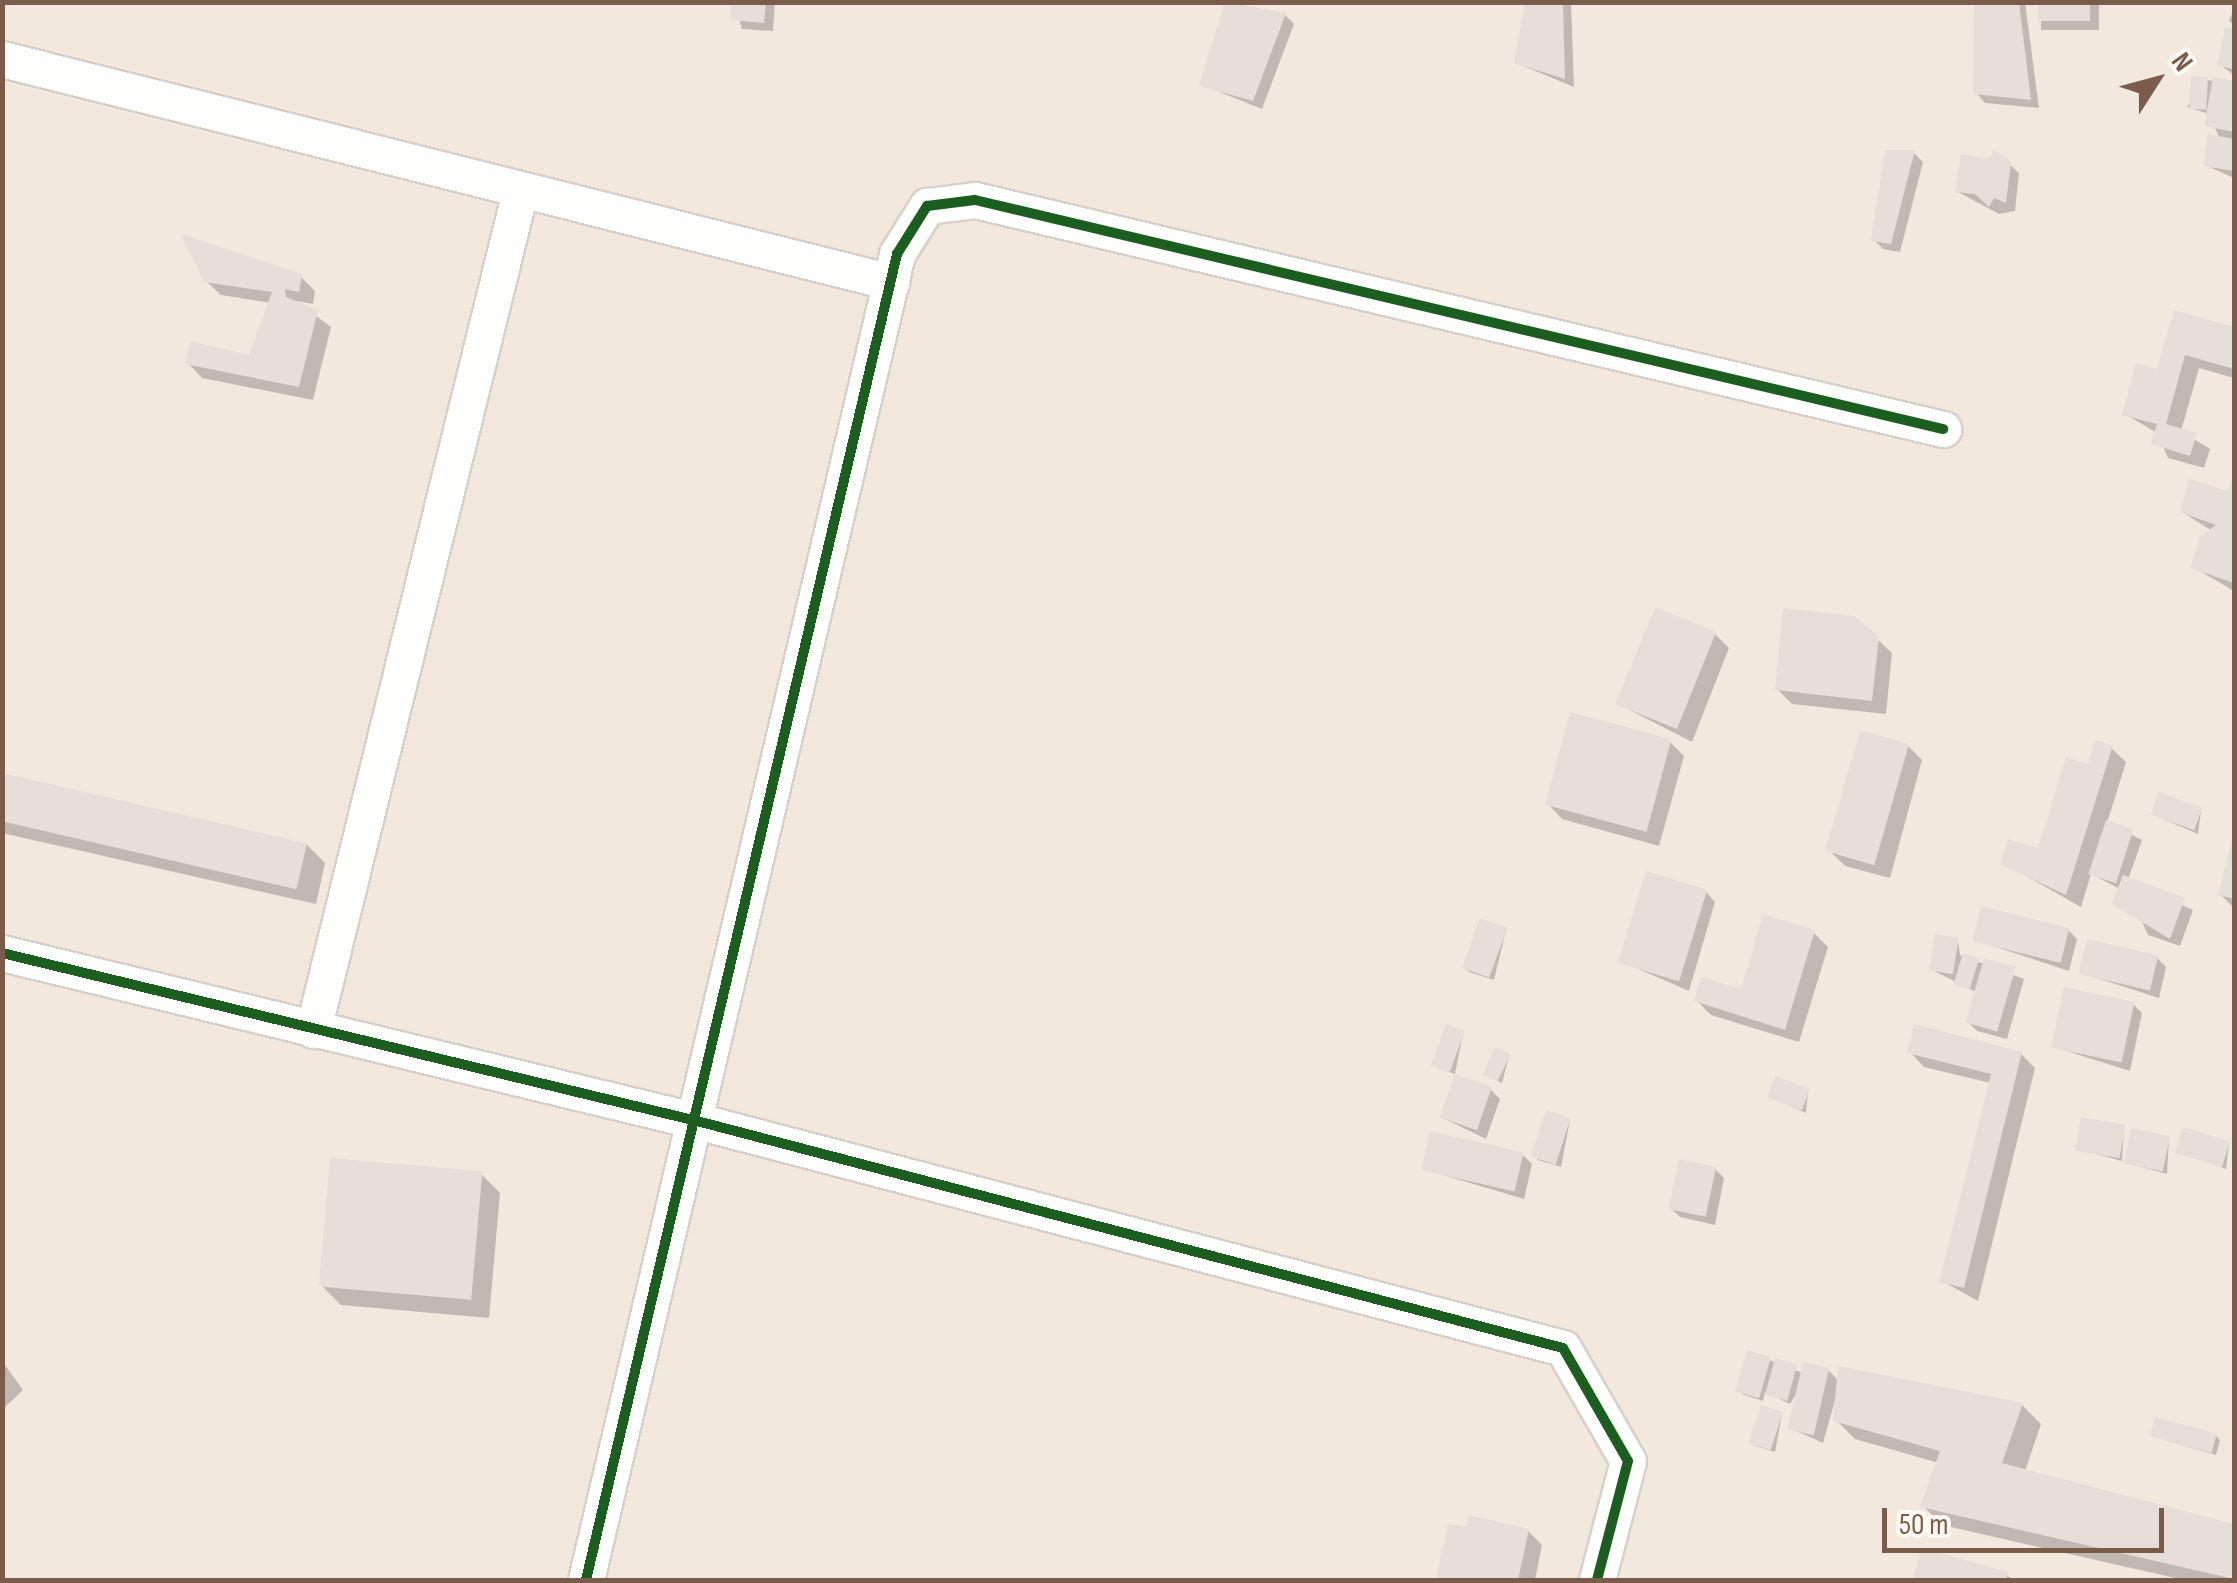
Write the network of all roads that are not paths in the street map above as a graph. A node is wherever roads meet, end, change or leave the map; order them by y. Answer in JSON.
{"nodes":[{"id":1,"x":2,"y":59,"type":"edge"},
{"id":2,"x":520,"y":192,"type":"junction"},
{"id":3,"x":890,"y":282,"type":"junction"},
{"id":4,"x":1943,"y":429,"type":"dead end"},
{"id":5,"x":2,"y":953,"type":"edge"},
{"id":6,"x":313,"y":1030,"type":"junction"},
{"id":7,"x":697,"y":1121,"type":"junction"},
{"id":8,"x":586,"y":1580,"type":"edge"},
{"id":9,"x":1597,"y":1580,"type":"edge"}],
"edges":[{"from":1,"to":2,"type":"street"},
{"from":2,"to":3,"type":"street"},
{"from":2,"to":6,"type":"street"},
{"from":3,"to":4,"type":"street"},
{"from":3,"to":7,"type":"street"},
{"from":5,"to":6,"type":"street"},
{"from":6,"to":7,"type":"street"},
{"from":7,"to":8,"type":"street"},
{"from":7,"to":9,"type":"street"}]}
